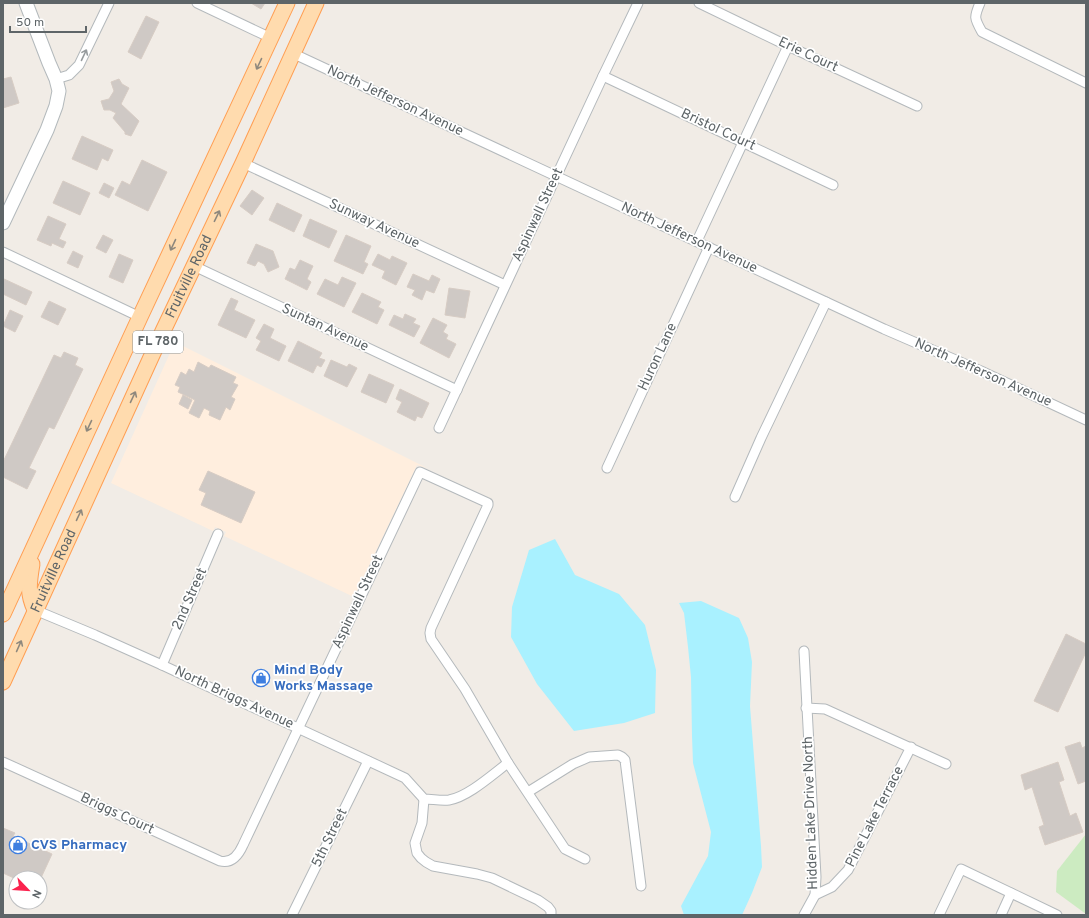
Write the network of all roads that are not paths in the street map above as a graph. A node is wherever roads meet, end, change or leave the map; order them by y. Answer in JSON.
{"nodes":[{"id":1,"x":26,"y":3,"type":"edge"},
{"id":2,"x":109,"y":3,"type":"edge"},
{"id":3,"x":196,"y":3,"type":"edge"},
{"id":4,"x":287,"y":3,"type":"edge"},
{"id":5,"x":316,"y":3,"type":"edge"},
{"id":6,"x":638,"y":3,"type":"edge"},
{"id":7,"x":699,"y":3,"type":"edge"},
{"id":8,"x":980,"y":3,"type":"edge"},
{"id":9,"x":271,"y":38,"type":"junction"},
{"id":10,"x":788,"y":46,"type":"junction"},
{"id":11,"x":292,"y":54,"type":"junction"},
{"id":12,"x":603,"y":76,"type":"junction"},
{"id":13,"x":56,"y":80,"type":"junction"},
{"id":14,"x":1086,"y":83,"type":"edge"},
{"id":15,"x":917,"y":106,"type":"dead end"},
{"id":16,"x":743,"y":142,"type":"junction"},
{"id":17,"x":243,"y":162,"type":"junction"},
{"id":18,"x":557,"y":176,"type":"junction"},
{"id":19,"x":833,"y":185,"type":"dead end"},
{"id":20,"x":3,"y":223,"type":"edge"},
{"id":21,"x":697,"y":241,"type":"junction"},
{"id":22,"x":709,"y":247,"type":"junction"},
{"id":23,"x":3,"y":252,"type":"edge"},
{"id":24,"x":194,"y":266,"type":"junction"},
{"id":25,"x":505,"y":285,"type":"junction"},
{"id":26,"x":826,"y":302,"type":"junction"},
{"id":27,"x":140,"y":317,"type":"junction"},
{"id":28,"x":457,"y":390,"type":"junction"},
{"id":29,"x":1086,"y":420,"type":"edge"},
{"id":30,"x":440,"y":428,"type":"dead end"},
{"id":31,"x":607,"y":468,"type":"dead end"},
{"id":32,"x":735,"y":497,"type":"dead end"},
{"id":33,"x":218,"y":534,"type":"dead end"},
{"id":34,"x":35,"y":543,"type":"junction"},
{"id":35,"x":7,"y":593,"type":"edge"},
{"id":36,"x":35,"y":610,"type":"junction"},
{"id":37,"x":3,"y":614,"type":"edge"},
{"id":38,"x":804,"y":651,"type":"dead end"},
{"id":39,"x":162,"y":664,"type":"junction"},
{"id":40,"x":3,"y":682,"type":"edge"},
{"id":41,"x":806,"y":708,"type":"junction"},
{"id":42,"x":299,"y":728,"type":"junction"},
{"id":43,"x":911,"y":748,"type":"junction"},
{"id":44,"x":368,"y":761,"type":"junction"},
{"id":45,"x":3,"y":762,"type":"edge"},
{"id":46,"x":508,"y":763,"type":"junction"},
{"id":47,"x":946,"y":764,"type":"dead end"},
{"id":48,"x":528,"y":792,"type":"junction"},
{"id":49,"x":424,"y":799,"type":"junction"},
{"id":50,"x":585,"y":859,"type":"dead end"},
{"id":51,"x":231,"y":860,"type":"joint"},
{"id":52,"x":641,"y":886,"type":"dead end"},
{"id":53,"x":1011,"y":893,"type":"junction"},
{"id":54,"x":815,"y":895,"type":"junction"},
{"id":55,"x":551,"y":913,"type":"edge"},
{"id":56,"x":292,"y":915,"type":"edge"},
{"id":57,"x":804,"y":915,"type":"edge"},
{"id":58,"x":939,"y":915,"type":"edge"},
{"id":59,"x":1001,"y":915,"type":"edge"},
{"id":60,"x":1057,"y":915,"type":"edge"}],
"edges":[{"from":1,"to":13,"type":"street"},
{"from":13,"to":2,"type":"street","one_way":true},
{"from":3,"to":9,"type":"street"},
{"from":4,"to":9,"type":"main road","name":"Fruitville Road","number":"FL 780"},
{"from":5,"to":11,"type":"main road","name":"Fruitville Road","number":"FL 780"},
{"from":6,"to":12,"type":"street","name":"Aspinwall Street"},
{"from":7,"to":10,"type":"street","name":"Erie Court"},
{"from":8,"to":14,"type":"street"},
{"from":9,"to":27,"type":"main road","name":"Fruitville Road","number":"FL 780","one_way":true},
{"from":10,"to":15,"type":"street","name":"Erie Court"},
{"from":10,"to":16,"type":"street"},
{"from":11,"to":17,"type":"main road","name":"Fruitville Road","number":"FL 780"},
{"from":11,"to":18,"type":"street","name":"North Jefferson Avenue"},
{"from":12,"to":16,"type":"street","name":"Bristol Court"},
{"from":12,"to":18,"type":"street","name":"Aspinwall Street"},
{"from":13,"to":20,"type":"street"},
{"from":16,"to":19,"type":"street","name":"Bristol Court"},
{"from":16,"to":21,"type":"street"},
{"from":24,"to":17,"type":"main road","name":"Fruitville Road","number":"FL 780","one_way":true},
{"from":17,"to":25,"type":"street","name":"Sunway Avenue"},
{"from":18,"to":21,"type":"street","name":"North Jefferson Avenue"},
{"from":18,"to":25,"type":"street","name":"Aspinwall Street"},
{"from":21,"to":22,"type":"street","name":"North Jefferson Avenue"},
{"from":22,"to":26,"type":"street","name":"North Jefferson Avenue"},
{"from":22,"to":31,"type":"street","name":"Huron Lane"},
{"from":23,"to":27,"type":"street"},
{"from":24,"to":28,"type":"street","name":"Suntan Avenue"},
{"from":36,"to":24,"type":"main road","name":"Fruitville Road","number":"FL 780","one_way":true},
{"from":25,"to":28,"type":"street","name":"Aspinwall Street"},
{"from":26,"to":29,"type":"street","name":"North Jefferson Avenue"},
{"from":26,"to":32,"type":"street"},
{"from":27,"to":34,"type":"main road","name":"Fruitville Road","number":"FL 780","one_way":true},
{"from":28,"to":30,"type":"street","name":"Aspinwall Street"},
{"from":33,"to":39,"type":"street","name":"2nd Street"},
{"from":34,"to":35,"type":"main road","name":"Fruitville Road","number":"FL 780"},
{"from":34,"to":36,"type":"main road"},
{"from":35,"to":37,"type":"main road","name":"Fruitville Road","number":"FL 780"},
{"from":36,"to":39,"type":"street","name":"North Briggs Avenue"},
{"from":40,"to":36,"type":"main road","name":"Fruitville Road","number":"FL 780","one_way":true},
{"from":38,"to":41,"type":"street","name":"Hidden Lake Drive North"},
{"from":39,"to":42,"type":"street","name":"North Briggs Avenue"},
{"from":41,"to":43,"type":"street"},
{"from":41,"to":54,"type":"street","name":"Hidden Lake Drive North"},
{"from":42,"to":44,"type":"street","name":"North Briggs Avenue"},
{"from":42,"to":46,"type":"street","name":"Aspinwall Street"},
{"from":42,"to":51,"type":"street","name":"Aspinwall Street"},
{"from":43,"to":47,"type":"street"},
{"from":43,"to":54,"type":"street","name":"Pine Lake Terrace"},
{"from":44,"to":49,"type":"street","name":"North Briggs Avenue"},
{"from":44,"to":56,"type":"street","name":"5th Street"},
{"from":45,"to":51,"type":"street","name":"Briggs Court"},
{"from":46,"to":48,"type":"street"},
{"from":46,"to":49,"type":"street"},
{"from":48,"to":50,"type":"street"},
{"from":48,"to":52,"type":"street"},
{"from":49,"to":55,"type":"street"},
{"from":53,"to":58,"type":"street"},
{"from":53,"to":59,"type":"street"},
{"from":53,"to":60,"type":"street"},
{"from":54,"to":57,"type":"street","name":"Hidden Lake Drive North"}]}
